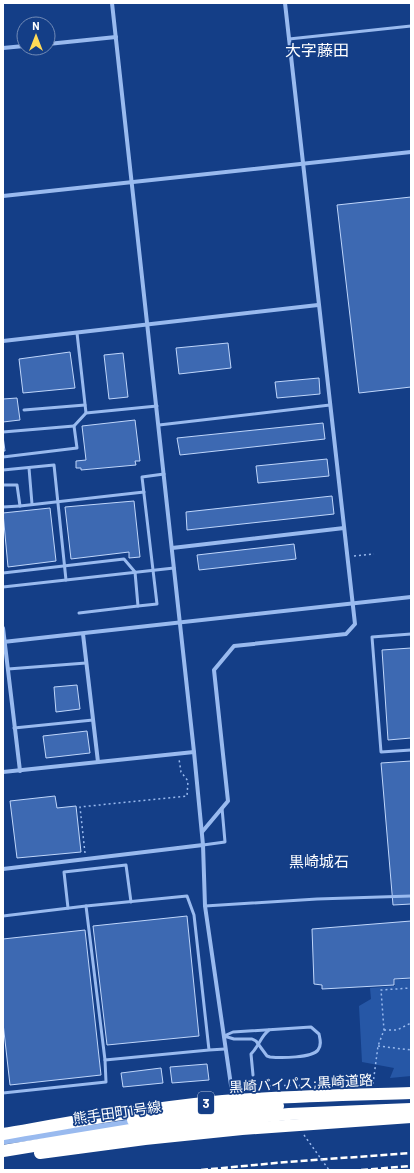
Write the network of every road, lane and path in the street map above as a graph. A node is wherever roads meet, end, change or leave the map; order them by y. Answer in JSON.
{"nodes":[{"id":1,"x":112,"y":3,"type":"edge"},
{"id":2,"x":285,"y":3,"type":"edge"},
{"id":3,"x":411,"y":26,"type":"edge"},
{"id":4,"x":116,"y":38,"type":"junction"},
{"id":5,"x":289,"y":39,"type":"junction"},
{"id":6,"x":56,"y":43,"type":"edge"},
{"id":7,"x":16,"y":47,"type":"edge"},
{"id":8,"x":3,"y":48,"type":"edge"},
{"id":9,"x":411,"y":152,"type":"edge"},
{"id":10,"x":303,"y":162,"type":"junction"},
{"id":11,"x":133,"y":182,"type":"junction"},
{"id":12,"x":3,"y":196,"type":"edge"},
{"id":13,"x":318,"y":305,"type":"junction"},
{"id":14,"x":147,"y":324,"type":"junction"},
{"id":15,"x":77,"y":333,"type":"junction"},
{"id":16,"x":3,"y":341,"type":"edge"},
{"id":17,"x":85,"y":405,"type":"junction"},
{"id":18,"x":330,"y":405,"type":"junction"},
{"id":19,"x":157,"y":406,"type":"junction"},
{"id":20,"x":24,"y":410,"type":"dead end"},
{"id":21,"x":86,"y":413,"type":"junction"},
{"id":22,"x":159,"y":425,"type":"junction"},
{"id":23,"x":74,"y":426,"type":"junction"},
{"id":24,"x":3,"y":432,"type":"edge"},
{"id":25,"x":3,"y":457,"type":"edge"},
{"id":26,"x":29,"y":468,"type":"junction"},
{"id":27,"x":3,"y":470,"type":"edge"},
{"id":28,"x":164,"y":474,"type":"junction"},
{"id":29,"x":3,"y":485,"type":"edge"},
{"id":30,"x":144,"y":492,"type":"junction"},
{"id":31,"x":58,"y":502,"type":"junction"},
{"id":32,"x":32,"y":504,"type":"junction"},
{"id":33,"x":20,"y":506,"type":"junction"},
{"id":34,"x":3,"y":507,"type":"edge"},
{"id":35,"x":344,"y":528,"type":"junction"},
{"id":36,"x":172,"y":548,"type":"junction"},
{"id":37,"x":374,"y":554,"type":"dead end"},
{"id":38,"x":348,"y":557,"type":"junction"},
{"id":39,"x":64,"y":565,"type":"junction"},
{"id":40,"x":174,"y":568,"type":"junction"},
{"id":41,"x":154,"y":570,"type":"junction"},
{"id":42,"x":135,"y":572,"type":"junction"},
{"id":43,"x":3,"y":573,"type":"edge"},
{"id":44,"x":66,"y":580,"type":"junction"},
{"id":45,"x":3,"y":588,"type":"edge"},
{"id":46,"x":411,"y":597,"type":"edge"},
{"id":47,"x":352,"y":604,"type":"junction"},
{"id":48,"x":138,"y":606,"type":"junction"},
{"id":49,"x":80,"y":613,"type":"dead end"},
{"id":50,"x":180,"y":623,"type":"junction"},
{"id":51,"x":3,"y":628,"type":"edge"},
{"id":52,"x":83,"y":634,"type":"junction"},
{"id":53,"x":411,"y":634,"type":"edge"},
{"id":54,"x":4,"y":642,"type":"edge"},
{"id":55,"x":86,"y":663,"type":"junction"},
{"id":56,"x":8,"y":669,"type":"junction"},
{"id":57,"x":92,"y":720,"type":"junction"},
{"id":58,"x":14,"y":728,"type":"junction"},
{"id":59,"x":411,"y":750,"type":"edge"},
{"id":60,"x":194,"y":752,"type":"junction"},
{"id":61,"x":178,"y":754,"type":"junction"},
{"id":62,"x":98,"y":762,"type":"junction"},
{"id":63,"x":20,"y":771,"type":"junction"},
{"id":64,"x":3,"y":772,"type":"edge"},
{"id":65,"x":222,"y":808,"type":"junction"},
{"id":66,"x":202,"y":832,"type":"junction"},
{"id":67,"x":203,"y":845,"type":"junction"},
{"id":68,"x":85,"y":858,"type":"junction"},
{"id":69,"x":3,"y":869,"type":"edge"},
{"id":70,"x":411,"y":896,"type":"edge"},
{"id":71,"x":131,"y":902,"type":"junction"},
{"id":72,"x":86,"y":906,"type":"junction"},
{"id":73,"x":205,"y":906,"type":"junction"},
{"id":74,"x":68,"y":908,"type":"junction"},
{"id":75,"x":3,"y":916,"type":"edge"},
{"id":76,"x":411,"y":988,"type":"edge"},
{"id":77,"x":411,"y":1022,"type":"edge"},
{"id":78,"x":269,"y":1029,"type":"junction"},
{"id":79,"x":384,"y":1030,"type":"junction"},
{"id":80,"x":224,"y":1036,"type":"junction"},
{"id":81,"x":259,"y":1046,"type":"junction"},
{"id":82,"x":378,"y":1046,"type":"junction"},
{"id":83,"x":226,"y":1049,"type":"junction"},
{"id":84,"x":209,"y":1050,"type":"junction"},
{"id":85,"x":411,"y":1050,"type":"edge"},
{"id":86,"x":105,"y":1060,"type":"junction"},
{"id":87,"x":253,"y":1075,"type":"dead end"},
{"id":88,"x":296,"y":1085,"type":"dead end"},
{"id":89,"x":269,"y":1086,"type":"dead end"},
{"id":90,"x":411,"y":1087,"type":"edge"},
{"id":91,"x":373,"y":1088,"type":"dead end"},
{"id":92,"x":3,"y":1093,"type":"edge"},
{"id":93,"x":411,"y":1093,"type":"edge"},
{"id":94,"x":411,"y":1100,"type":"edge"},
{"id":95,"x":234,"y":1108,"type":"junction"},
{"id":96,"x":411,"y":1109,"type":"edge"},
{"id":97,"x":411,"y":1116,"type":"edge"},
{"id":98,"x":3,"y":1135,"type":"edge"},
{"id":99,"x":3,"y":1141,"type":"edge"},
{"id":100,"x":3,"y":1151,"type":"edge"},
{"id":101,"x":3,"y":1158,"type":"edge"}],
"edges":[{"from":1,"to":4,"type":"street"},
{"from":2,"to":5,"type":"street"},
{"from":3,"to":5,"type":"lane"},
{"from":4,"to":6,"type":"street"},
{"from":4,"to":11,"type":"street"},
{"from":5,"to":10,"type":"street"},
{"from":7,"to":8,"type":"street"},
{"from":9,"to":10,"type":"street"},
{"from":10,"to":11,"type":"street"},
{"from":10,"to":13,"type":"street"},
{"from":11,"to":12,"type":"street"},
{"from":11,"to":14,"type":"street"},
{"from":13,"to":14,"type":"street"},
{"from":13,"to":18,"type":"street"},
{"from":14,"to":15,"type":"street"},
{"from":14,"to":19,"type":"street"},
{"from":15,"to":16,"type":"street"},
{"from":15,"to":17,"type":"lane"},
{"from":17,"to":20,"type":"lane"},
{"from":17,"to":21,"type":"lane"},
{"from":18,"to":22,"type":"lane"},
{"from":18,"to":35,"type":"street"},
{"from":19,"to":21,"type":"lane"},
{"from":19,"to":22,"type":"street"},
{"from":21,"to":23,"type":"lane"},
{"from":22,"to":28,"type":"street"},
{"from":23,"to":24,"type":"lane"},
{"from":23,"to":25,"type":"lane"},
{"from":26,"to":27,"type":"lane"},
{"from":26,"to":31,"type":"lane"},
{"from":26,"to":32,"type":"lane"},
{"from":28,"to":30,"type":"lane"},
{"from":28,"to":36,"type":"street"},
{"from":29,"to":33,"type":"lane"},
{"from":30,"to":31,"type":"lane"},
{"from":30,"to":41,"type":"lane"},
{"from":31,"to":32,"type":"lane"},
{"from":31,"to":39,"type":"lane"},
{"from":32,"to":33,"type":"lane"},
{"from":33,"to":34,"type":"lane"},
{"from":35,"to":36,"type":"street"},
{"from":35,"to":38,"type":"street"},
{"from":36,"to":40,"type":"street"},
{"from":37,"to":38,"type":"path"},
{"from":38,"to":47,"type":"street"},
{"from":39,"to":42,"type":"lane"},
{"from":39,"to":43,"type":"lane"},
{"from":39,"to":44,"type":"lane"},
{"from":40,"to":41,"type":"lane"},
{"from":40,"to":50,"type":"street"},
{"from":41,"to":42,"type":"lane"},
{"from":41,"to":48,"type":"lane"},
{"from":42,"to":44,"type":"lane"},
{"from":42,"to":48,"type":"lane"},
{"from":44,"to":45,"type":"lane"},
{"from":46,"to":47,"type":"street"},
{"from":47,"to":50,"type":"street"},
{"from":47,"to":65,"type":"street"},
{"from":48,"to":49,"type":"lane"},
{"from":50,"to":52,"type":"street"},
{"from":50,"to":60,"type":"street"},
{"from":51,"to":54,"type":"street"},
{"from":52,"to":54,"type":"street"},
{"from":52,"to":55,"type":"street"},
{"from":53,"to":59,"type":"lane"},
{"from":54,"to":56,"type":"street"},
{"from":55,"to":56,"type":"lane"},
{"from":55,"to":57,"type":"street"},
{"from":56,"to":58,"type":"street"},
{"from":57,"to":58,"type":"lane"},
{"from":57,"to":62,"type":"street"},
{"from":58,"to":63,"type":"street"},
{"from":60,"to":61,"type":"street"},
{"from":60,"to":66,"type":"street"},
{"from":61,"to":62,"type":"street"},
{"from":61,"to":68,"type":"path"},
{"from":62,"to":63,"type":"street"},
{"from":63,"to":64,"type":"street"},
{"from":65,"to":66,"type":"street"},
{"from":65,"to":67,"type":"lane"},
{"from":66,"to":67,"type":"street"},
{"from":67,"to":68,"type":"street"},
{"from":67,"to":73,"type":"street"},
{"from":68,"to":69,"type":"street"},
{"from":70,"to":73,"type":"lane"},
{"from":71,"to":72,"type":"lane"},
{"from":71,"to":74,"type":"lane"},
{"from":71,"to":84,"type":"lane"},
{"from":72,"to":74,"type":"lane"},
{"from":72,"to":86,"type":"lane"},
{"from":73,"to":80,"type":"street"},
{"from":74,"to":75,"type":"lane"},
{"from":76,"to":79,"type":"path"},
{"from":77,"to":79,"type":"path"},
{"from":78,"to":80,"type":"lane"},
{"from":78,"to":81,"type":"lane"},
{"from":78,"to":81,"type":"lane"},
{"from":79,"to":82,"type":"path"},
{"from":80,"to":81,"type":"lane"},
{"from":80,"to":83,"type":"street"},
{"from":81,"to":87,"type":"lane"},
{"from":82,"to":85,"type":"path"},
{"from":82,"to":91,"type":"path"},
{"from":83,"to":84,"type":"lane"},
{"from":83,"to":95,"type":"street"},
{"from":84,"to":86,"type":"lane"},
{"from":86,"to":92,"type":"lane"},
{"from":88,"to":89,"type":"path"},
{"from":90,"to":95,"type":"street","name":"熊手田町1号線"},
{"from":93,"to":98,"type":"highway","name":"黒崎バイパス;黒崎道路","number":"3","bridge":true},
{"from":94,"to":98,"type":"highway","bridge":true},
{"from":95,"to":97,"type":"street","name":"熊手田町1号線"},
{"from":95,"to":99,"type":"street","name":"熊手田町1号線"},
{"from":96,"to":100,"type":"highway","bridge":true},
{"from":97,"to":101,"type":"highway","number":"3","bridge":true}]}
